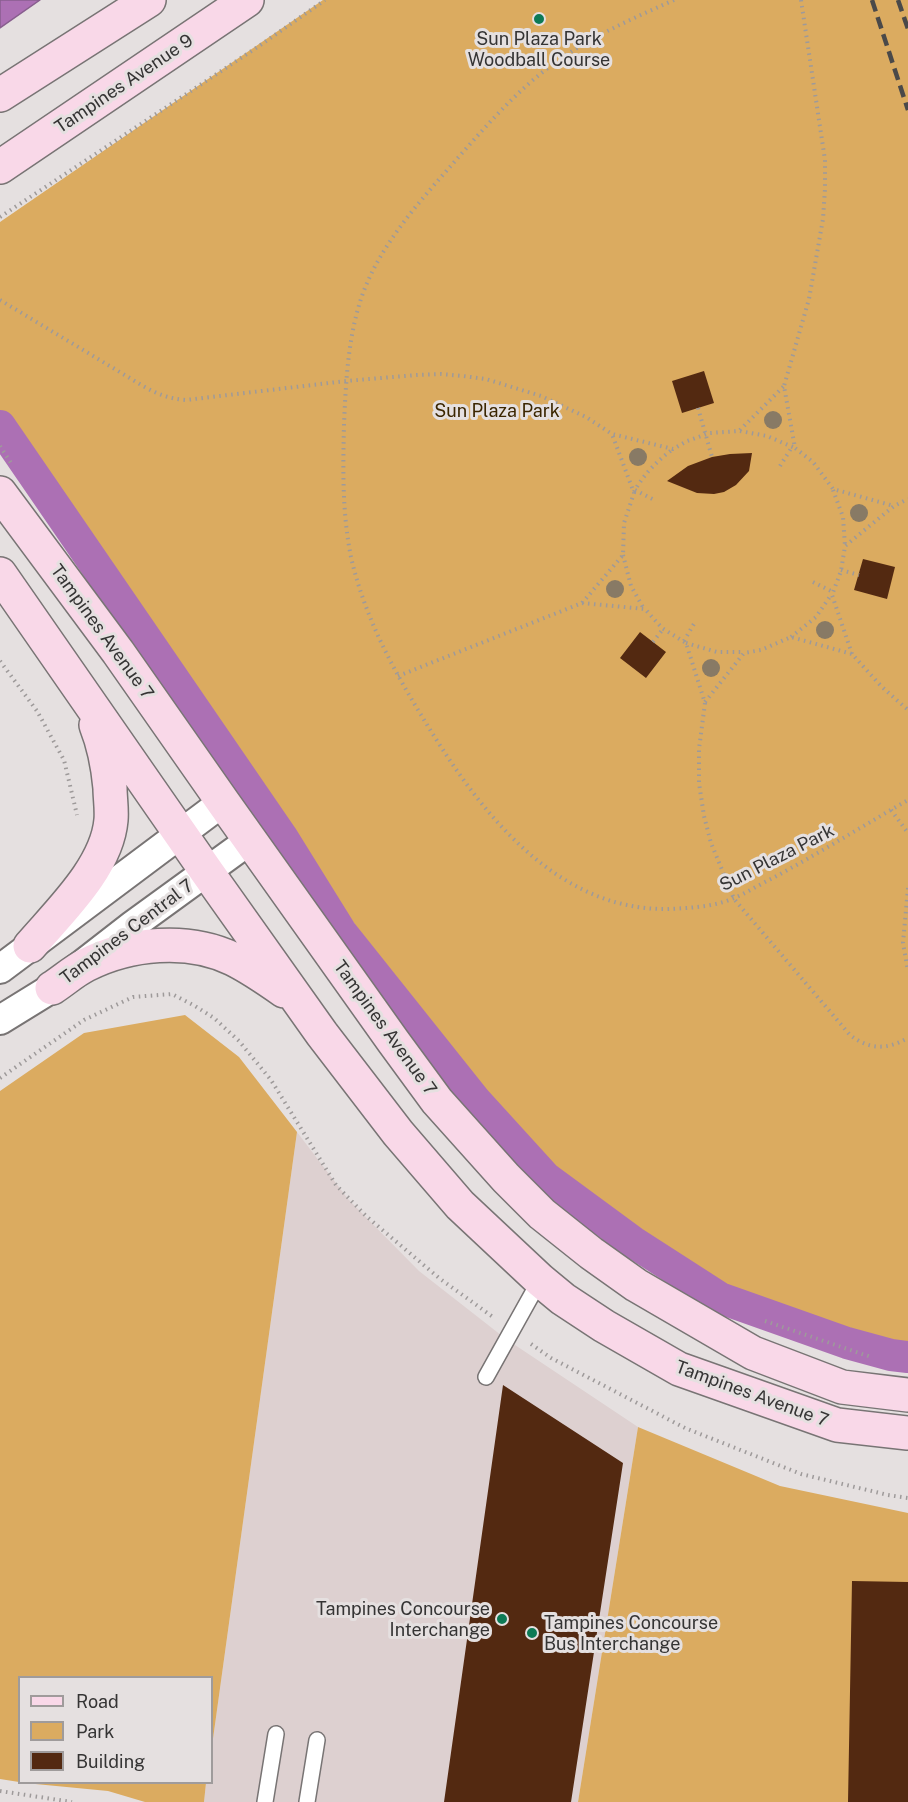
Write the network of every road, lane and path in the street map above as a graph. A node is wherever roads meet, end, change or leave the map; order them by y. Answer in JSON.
{"nodes":[{"id":1,"x":149,"y":0,"type":"edge"},
{"id":2,"x":247,"y":0,"type":"edge"},
{"id":3,"x":325,"y":0,"type":"edge"},
{"id":4,"x":674,"y":0,"type":"edge"},
{"id":5,"x":801,"y":0,"type":"edge"},
{"id":6,"x":0,"y":94,"type":"edge"},
{"id":7,"x":0,"y":167,"type":"edge"},
{"id":8,"x":0,"y":217,"type":"edge"},
{"id":9,"x":0,"y":300,"type":"edge"},
{"id":10,"x":346,"y":381,"type":"junction"},
{"id":11,"x":784,"y":386,"type":"junction"},
{"id":12,"x":698,"y":408,"type":"dead end"},
{"id":13,"x":739,"y":431,"type":"junction"},
{"id":14,"x":612,"y":434,"type":"junction"},
{"id":15,"x":705,"y":435,"type":"junction"},
{"id":16,"x":0,"y":446,"type":"edge"},
{"id":17,"x":793,"y":447,"type":"junction"},
{"id":18,"x":673,"y":449,"type":"junction"},
{"id":19,"x":712,"y":457,"type":"dead end"},
{"id":20,"x":780,"y":466,"type":"dead end"},
{"id":21,"x":7,"y":479,"type":"edge"},
{"id":22,"x":833,"y":489,"type":"junction"},
{"id":23,"x":635,"y":492,"type":"junction"},
{"id":24,"x":908,"y":499,"type":"edge"},
{"id":25,"x":656,"y":501,"type":"dead end"},
{"id":26,"x":894,"y":506,"type":"junction"},
{"id":27,"x":845,"y":546,"type":"junction"},
{"id":28,"x":623,"y":555,"type":"junction"},
{"id":29,"x":842,"y":570,"type":"junction"},
{"id":30,"x":0,"y":574,"type":"edge"},
{"id":31,"x":859,"y":575,"type":"dead end"},
{"id":32,"x":813,"y":582,"type":"dead end"},
{"id":33,"x":832,"y":593,"type":"junction"},
{"id":34,"x":582,"y":603,"type":"junction"},
{"id":35,"x":645,"y":609,"type":"junction"},
{"id":36,"x":695,"y":622,"type":"dead end"},
{"id":37,"x":663,"y":628,"type":"junction"},
{"id":38,"x":791,"y":637,"type":"junction"},
{"id":39,"x":653,"y":642,"type":"dead end"},
{"id":40,"x":685,"y":642,"type":"junction"},
{"id":41,"x":744,"y":652,"type":"junction"},
{"id":42,"x":852,"y":654,"type":"junction"},
{"id":43,"x":0,"y":661,"type":"edge"},
{"id":44,"x":398,"y":676,"type":"junction"},
{"id":45,"x":86,"y":698,"type":"junction"},
{"id":46,"x":705,"y":703,"type":"junction"},
{"id":47,"x":908,"y":710,"type":"edge"},
{"id":48,"x":908,"y":800,"type":"edge"},
{"id":49,"x":223,"y":802,"type":"junction"},
{"id":50,"x":891,"y":810,"type":"junction"},
{"id":51,"x":78,"y":820,"type":"dead end"},
{"id":52,"x":180,"y":833,"type":"junction"},
{"id":53,"x":908,"y":833,"type":"edge"},
{"id":54,"x":250,"y":840,"type":"junction"},
{"id":55,"x":207,"y":872,"type":"junction"},
{"id":56,"x":908,"y":888,"type":"edge"},
{"id":57,"x":734,"y":899,"type":"junction"},
{"id":58,"x":30,"y":946,"type":"junction"},
{"id":59,"x":0,"y":969,"type":"edge"},
{"id":60,"x":908,"y":971,"type":"edge"},
{"id":61,"x":52,"y":988,"type":"junction"},
{"id":62,"x":172,"y":994,"type":"dead end"},
{"id":63,"x":301,"y":1003,"type":"junction"},
{"id":64,"x":0,"y":1020,"type":"edge"},
{"id":65,"x":908,"y":1038,"type":"edge"},
{"id":66,"x":0,"y":1078,"type":"edge"},
{"id":67,"x":540,"y":1280,"type":"junction"},
{"id":68,"x":758,"y":1318,"type":"dead end"},
{"id":69,"x":876,"y":1358,"type":"dead end"},
{"id":70,"x":486,"y":1377,"type":"dead end"},
{"id":71,"x":908,"y":1395,"type":"edge"},
{"id":72,"x":908,"y":1433,"type":"edge"},
{"id":73,"x":276,"y":1734,"type":"dead end"},
{"id":74,"x":317,"y":1740,"type":"dead end"},
{"id":75,"x":0,"y":1791,"type":"edge"},
{"id":76,"x":72,"y":1802,"type":"edge"},
{"id":77,"x":265,"y":1802,"type":"edge"},
{"id":78,"x":306,"y":1802,"type":"edge"}],
"edges":[{"from":1,"to":6,"type":"main road"},
{"from":2,"to":7,"type":"main road","name":"Tampines Avenue 9"},
{"from":3,"to":8,"type":"path"},
{"from":4,"to":10,"type":"path","name":"Sun Plaza Park"},
{"from":5,"to":11,"type":"path"},
{"from":9,"to":10,"type":"path"},
{"from":10,"to":14,"type":"path"},
{"from":10,"to":44,"type":"path","name":"Sun Plaza Park"},
{"from":11,"to":13,"type":"path"},
{"from":11,"to":17,"type":"path"},
{"from":12,"to":15,"type":"path"},
{"from":13,"to":15,"type":"path"},
{"from":13,"to":17,"type":"path"},
{"from":14,"to":18,"type":"path"},
{"from":14,"to":23,"type":"path"},
{"from":15,"to":18,"type":"path"},
{"from":15,"to":19,"type":"path"},
{"from":16,"to":21,"type":"path"},
{"from":17,"to":20,"type":"path"},
{"from":17,"to":22,"type":"path"},
{"from":18,"to":23,"type":"path"},
{"from":21,"to":49,"type":"main road","name":"Tampines Avenue 7"},
{"from":22,"to":26,"type":"path"},
{"from":22,"to":27,"type":"path"},
{"from":23,"to":25,"type":"path"},
{"from":23,"to":28,"type":"path"},
{"from":24,"to":26,"type":"path"},
{"from":26,"to":27,"type":"path"},
{"from":27,"to":29,"type":"path"},
{"from":28,"to":34,"type":"path"},
{"from":28,"to":35,"type":"path"},
{"from":29,"to":31,"type":"path"},
{"from":29,"to":33,"type":"path"},
{"from":30,"to":45,"type":"main road","name":"Tampines Avenue 7"},
{"from":32,"to":33,"type":"path"},
{"from":33,"to":38,"type":"path"},
{"from":33,"to":42,"type":"path"},
{"from":34,"to":35,"type":"path"},
{"from":34,"to":44,"type":"path"},
{"from":35,"to":37,"type":"path"},
{"from":36,"to":40,"type":"path"},
{"from":37,"to":39,"type":"path"},
{"from":37,"to":40,"type":"path"},
{"from":38,"to":41,"type":"path"},
{"from":38,"to":42,"type":"path"},
{"from":40,"to":41,"type":"path"},
{"from":40,"to":46,"type":"path"},
{"from":41,"to":46,"type":"path"},
{"from":42,"to":47,"type":"path"},
{"from":43,"to":51,"type":"path"},
{"from":44,"to":57,"type":"path","name":"Sun Plaza Park"},
{"from":45,"to":52,"type":"main road","name":"Tampines Avenue 7"},
{"from":45,"to":58,"type":"main road"},
{"from":46,"to":57,"type":"path"},
{"from":48,"to":50,"type":"path","name":"Sun Plaza Park"},
{"from":49,"to":52,"type":"street"},
{"from":49,"to":54,"type":"main road","name":"Tampines Avenue 7"},
{"from":50,"to":53,"type":"path"},
{"from":50,"to":57,"type":"path","name":"Sun Plaza Park"},
{"from":52,"to":55,"type":"main road","name":"Tampines Avenue 7"},
{"from":52,"to":58,"type":"street"},
{"from":54,"to":55,"type":"street","name":"Tampines Central 7"},
{"from":54,"to":71,"type":"main road","name":"Tampines Avenue 7"},
{"from":55,"to":61,"type":"street","name":"Tampines Central 7"},
{"from":55,"to":63,"type":"main road","name":"Tampines Avenue 7"},
{"from":56,"to":60,"type":"path"},
{"from":57,"to":65,"type":"path"},
{"from":58,"to":59,"type":"street"},
{"from":61,"to":63,"type":"main road"},
{"from":61,"to":64,"type":"street","name":"Tampines Central 7"},
{"from":62,"to":66,"type":"path"},
{"from":63,"to":67,"type":"main road","name":"Tampines Avenue 7"},
{"from":67,"to":70,"type":"lane"},
{"from":67,"to":72,"type":"main road","name":"Tampines Avenue 7"},
{"from":68,"to":69,"type":"path"},
{"from":73,"to":77,"type":"lane"},
{"from":74,"to":78,"type":"lane"},
{"from":75,"to":76,"type":"path"}]}
